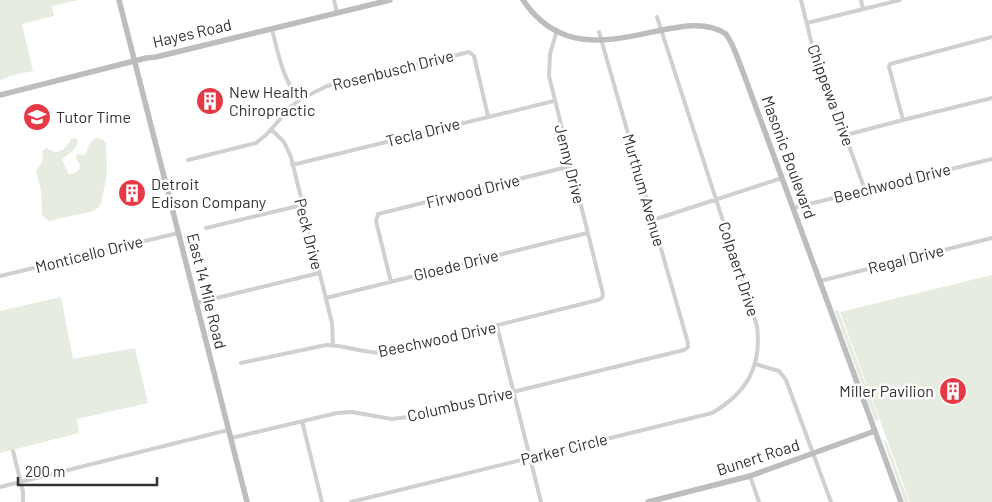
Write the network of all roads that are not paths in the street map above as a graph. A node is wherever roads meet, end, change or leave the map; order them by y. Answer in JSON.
{"nodes":[{"id":1,"x":119,"y":0,"type":"edge"},
{"id":2,"x":334,"y":0,"type":"edge"},
{"id":3,"x":390,"y":0,"type":"edge"},
{"id":4,"x":523,"y":0,"type":"edge"},
{"id":5,"x":801,"y":0,"type":"edge"},
{"id":6,"x":861,"y":0,"type":"edge"},
{"id":7,"x":900,"y":0,"type":"edge"},
{"id":8,"x":863,"y":9,"type":"junction"},
{"id":9,"x":337,"y":13,"type":"junction"},
{"id":10,"x":666,"y":15,"type":"dead end"},
{"id":11,"x":657,"y":17,"type":"junction"},
{"id":12,"x":649,"y":20,"type":"dead end"},
{"id":13,"x":712,"y":21,"type":"dead end"},
{"id":14,"x":807,"y":24,"type":"junction"},
{"id":15,"x":272,"y":29,"type":"junction"},
{"id":16,"x":557,"y":30,"type":"junction"},
{"id":17,"x":607,"y":30,"type":"dead end"},
{"id":18,"x":599,"y":32,"type":"junction"},
{"id":19,"x":992,"y":37,"type":"edge"},
{"id":20,"x":134,"y":61,"type":"junction"},
{"id":21,"x":0,"y":95,"type":"edge"},
{"id":22,"x":992,"y":98,"type":"edge"},
{"id":23,"x":300,"y":100,"type":"junction"},
{"id":24,"x":554,"y":101,"type":"junction"},
{"id":25,"x":488,"y":116,"type":"junction"},
{"id":26,"x":903,"y":120,"type":"junction"},
{"id":27,"x":271,"y":130,"type":"junction"},
{"id":28,"x":846,"y":135,"type":"junction"},
{"id":29,"x":992,"y":159,"type":"edge"},
{"id":30,"x":188,"y":160,"type":"dead end"},
{"id":31,"x":292,"y":165,"type":"junction"},
{"id":32,"x":571,"y":166,"type":"junction"},
{"id":33,"x":782,"y":178,"type":"junction"},
{"id":34,"x":865,"y":190,"type":"junction"},
{"id":35,"x":716,"y":200,"type":"junction"},
{"id":36,"x":302,"y":204,"type":"junction"},
{"id":37,"x":793,"y":208,"type":"junction"},
{"id":38,"x":653,"y":220,"type":"junction"},
{"id":39,"x":206,"y":228,"type":"dead end"},
{"id":40,"x":178,"y":232,"type":"junction"},
{"id":41,"x":587,"y":233,"type":"junction"},
{"id":42,"x":992,"y":238,"type":"edge"},
{"id":43,"x":319,"y":273,"type":"junction"},
{"id":44,"x":0,"y":276,"type":"edge"},
{"id":45,"x":820,"y":281,"type":"junction"},
{"id":46,"x":391,"y":282,"type":"junction"},
{"id":47,"x":326,"y":298,"type":"junction"},
{"id":48,"x":602,"y":298,"type":"joint"},
{"id":49,"x":196,"y":303,"type":"junction"},
{"id":50,"x":497,"y":326,"type":"junction"},
{"id":51,"x":333,"y":345,"type":"junction"},
{"id":52,"x":688,"y":347,"type":"joint"},
{"id":53,"x":241,"y":363,"type":"dead end"},
{"id":54,"x":755,"y":364,"type":"junction"},
{"id":55,"x":514,"y":392,"type":"junction"},
{"id":56,"x":302,"y":421,"type":"junction"},
{"id":57,"x":228,"y":430,"type":"junction"},
{"id":58,"x":874,"y":431,"type":"junction"},
{"id":59,"x":230,"y":438,"type":"junction"},
{"id":60,"x":13,"y":451,"type":"dead end"},
{"id":61,"x":814,"y":454,"type":"junction"},
{"id":62,"x":530,"y":458,"type":"junction"},
{"id":63,"x":750,"y":476,"type":"junction"},
{"id":64,"x":20,"y":482,"type":"junction"},
{"id":65,"x":0,"y":487,"type":"edge"},
{"id":66,"x":23,"y":502,"type":"edge"},
{"id":67,"x":247,"y":502,"type":"edge"},
{"id":68,"x":322,"y":502,"type":"edge"},
{"id":69,"x":351,"y":502,"type":"edge"},
{"id":70,"x":541,"y":502,"type":"edge"},
{"id":71,"x":648,"y":502,"type":"edge"},
{"id":72,"x":759,"y":502,"type":"edge"},
{"id":73,"x":830,"y":502,"type":"edge"},
{"id":74,"x":901,"y":502,"type":"edge"}],
"edges":[{"from":1,"to":20,"type":"street","name":"East 14 Mile Road"},
{"from":2,"to":9,"type":"street"},
{"from":3,"to":9,"type":"street","name":"Hayes Road"},
{"from":4,"to":16,"type":"street"},
{"from":5,"to":14,"type":"street","name":"Chippewa Drive"},
{"from":6,"to":8,"type":"street"},
{"from":7,"to":8,"type":"street"},
{"from":8,"to":14,"type":"street"},
{"from":9,"to":15,"type":"street","name":"Hayes Road"},
{"from":10,"to":11,"type":"street"},
{"from":11,"to":12,"type":"street"},
{"from":11,"to":35,"type":"street","name":"Colpaert Drive"},
{"from":13,"to":33,"type":"street","name":"Masonic Boulevard"},
{"from":14,"to":28,"type":"street","name":"Chippewa Drive"},
{"from":15,"to":20,"type":"street","name":"Hayes Road"},
{"from":15,"to":23,"type":"street"},
{"from":16,"to":18,"type":"street"},
{"from":16,"to":24,"type":"street","name":"Jenny Drive"},
{"from":17,"to":18,"type":"street"},
{"from":18,"to":38,"type":"street","name":"Murthum Avenue"},
{"from":19,"to":26,"type":"street"},
{"from":20,"to":21,"type":"street","name":"Hayes Road"},
{"from":20,"to":40,"type":"street","name":"East 14 Mile Road"},
{"from":22,"to":26,"type":"street"},
{"from":23,"to":25,"type":"street","name":"Rosenbusch Drive"},
{"from":23,"to":27,"type":"street","name":"Rosenbusch Drive"},
{"from":24,"to":25,"type":"street","name":"Tecla Drive"},
{"from":24,"to":32,"type":"street","name":"Jenny Drive"},
{"from":25,"to":31,"type":"street","name":"Tecla Drive"},
{"from":26,"to":28,"type":"street"},
{"from":27,"to":30,"type":"street","name":"Rosenbusch Drive"},
{"from":27,"to":31,"type":"street","name":"Peck Drive"},
{"from":28,"to":34,"type":"street","name":"Chippewa Drive"},
{"from":29,"to":34,"type":"street","name":"Beechwood Drive"},
{"from":31,"to":36,"type":"street","name":"Peck Drive"},
{"from":32,"to":41,"type":"street","name":"Jenny Drive"},
{"from":32,"to":46,"type":"street","name":"Firwood Drive"},
{"from":33,"to":35,"type":"street"},
{"from":33,"to":37,"type":"street","name":"Masonic Boulevard"},
{"from":34,"to":37,"type":"street","name":"Beechwood Drive"},
{"from":35,"to":38,"type":"street"},
{"from":35,"to":54,"type":"street","name":"Colpaert Drive"},
{"from":36,"to":39,"type":"street"},
{"from":36,"to":43,"type":"street","name":"Peck Drive"},
{"from":37,"to":45,"type":"street","name":"Masonic Boulevard"},
{"from":38,"to":52,"type":"street","name":"Murthum Avenue"},
{"from":40,"to":44,"type":"street","name":"Monticello Drive"},
{"from":40,"to":49,"type":"street","name":"East 14 Mile Road"},
{"from":41,"to":46,"type":"street","name":"Gloede Drive"},
{"from":41,"to":48,"type":"street","name":"Jenny Drive"},
{"from":42,"to":45,"type":"street","name":"Regal Drive"},
{"from":43,"to":47,"type":"street","name":"Peck Drive"},
{"from":43,"to":49,"type":"street"},
{"from":45,"to":58,"type":"street","name":"Masonic Boulevard"},
{"from":46,"to":47,"type":"street","name":"Gloede Drive"},
{"from":47,"to":51,"type":"street","name":"Peck Drive"},
{"from":48,"to":50,"type":"street","name":"Beechwood Drive"},
{"from":49,"to":57,"type":"street","name":"East 14 Mile Road"},
{"from":50,"to":51,"type":"street","name":"Beechwood Drive"},
{"from":50,"to":55,"type":"street"},
{"from":51,"to":53,"type":"street","name":"Beechwood Drive"},
{"from":52,"to":55,"type":"street","name":"Columbus Drive"},
{"from":54,"to":61,"type":"street"},
{"from":54,"to":62,"type":"street","name":"Parker Circle"},
{"from":55,"to":56,"type":"street","name":"Columbus Drive"},
{"from":55,"to":62,"type":"street"},
{"from":56,"to":59,"type":"street","name":"Columbus Drive"},
{"from":56,"to":68,"type":"street"},
{"from":57,"to":59,"type":"street","name":"East 14 Mile Road"},
{"from":57,"to":64,"type":"street"},
{"from":58,"to":61,"type":"street","name":"Bunert Road"},
{"from":58,"to":74,"type":"street","name":"Masonic Boulevard"},
{"from":59,"to":67,"type":"street","name":"East 14 Mile Road"},
{"from":60,"to":64,"type":"street"},
{"from":61,"to":63,"type":"street","name":"Bunert Road"},
{"from":61,"to":73,"type":"street"},
{"from":62,"to":69,"type":"street","name":"Parker Circle"},
{"from":62,"to":70,"type":"street"},
{"from":63,"to":71,"type":"street","name":"Bunert Road"},
{"from":63,"to":72,"type":"street"},
{"from":64,"to":65,"type":"street"},
{"from":64,"to":66,"type":"street"}]}
